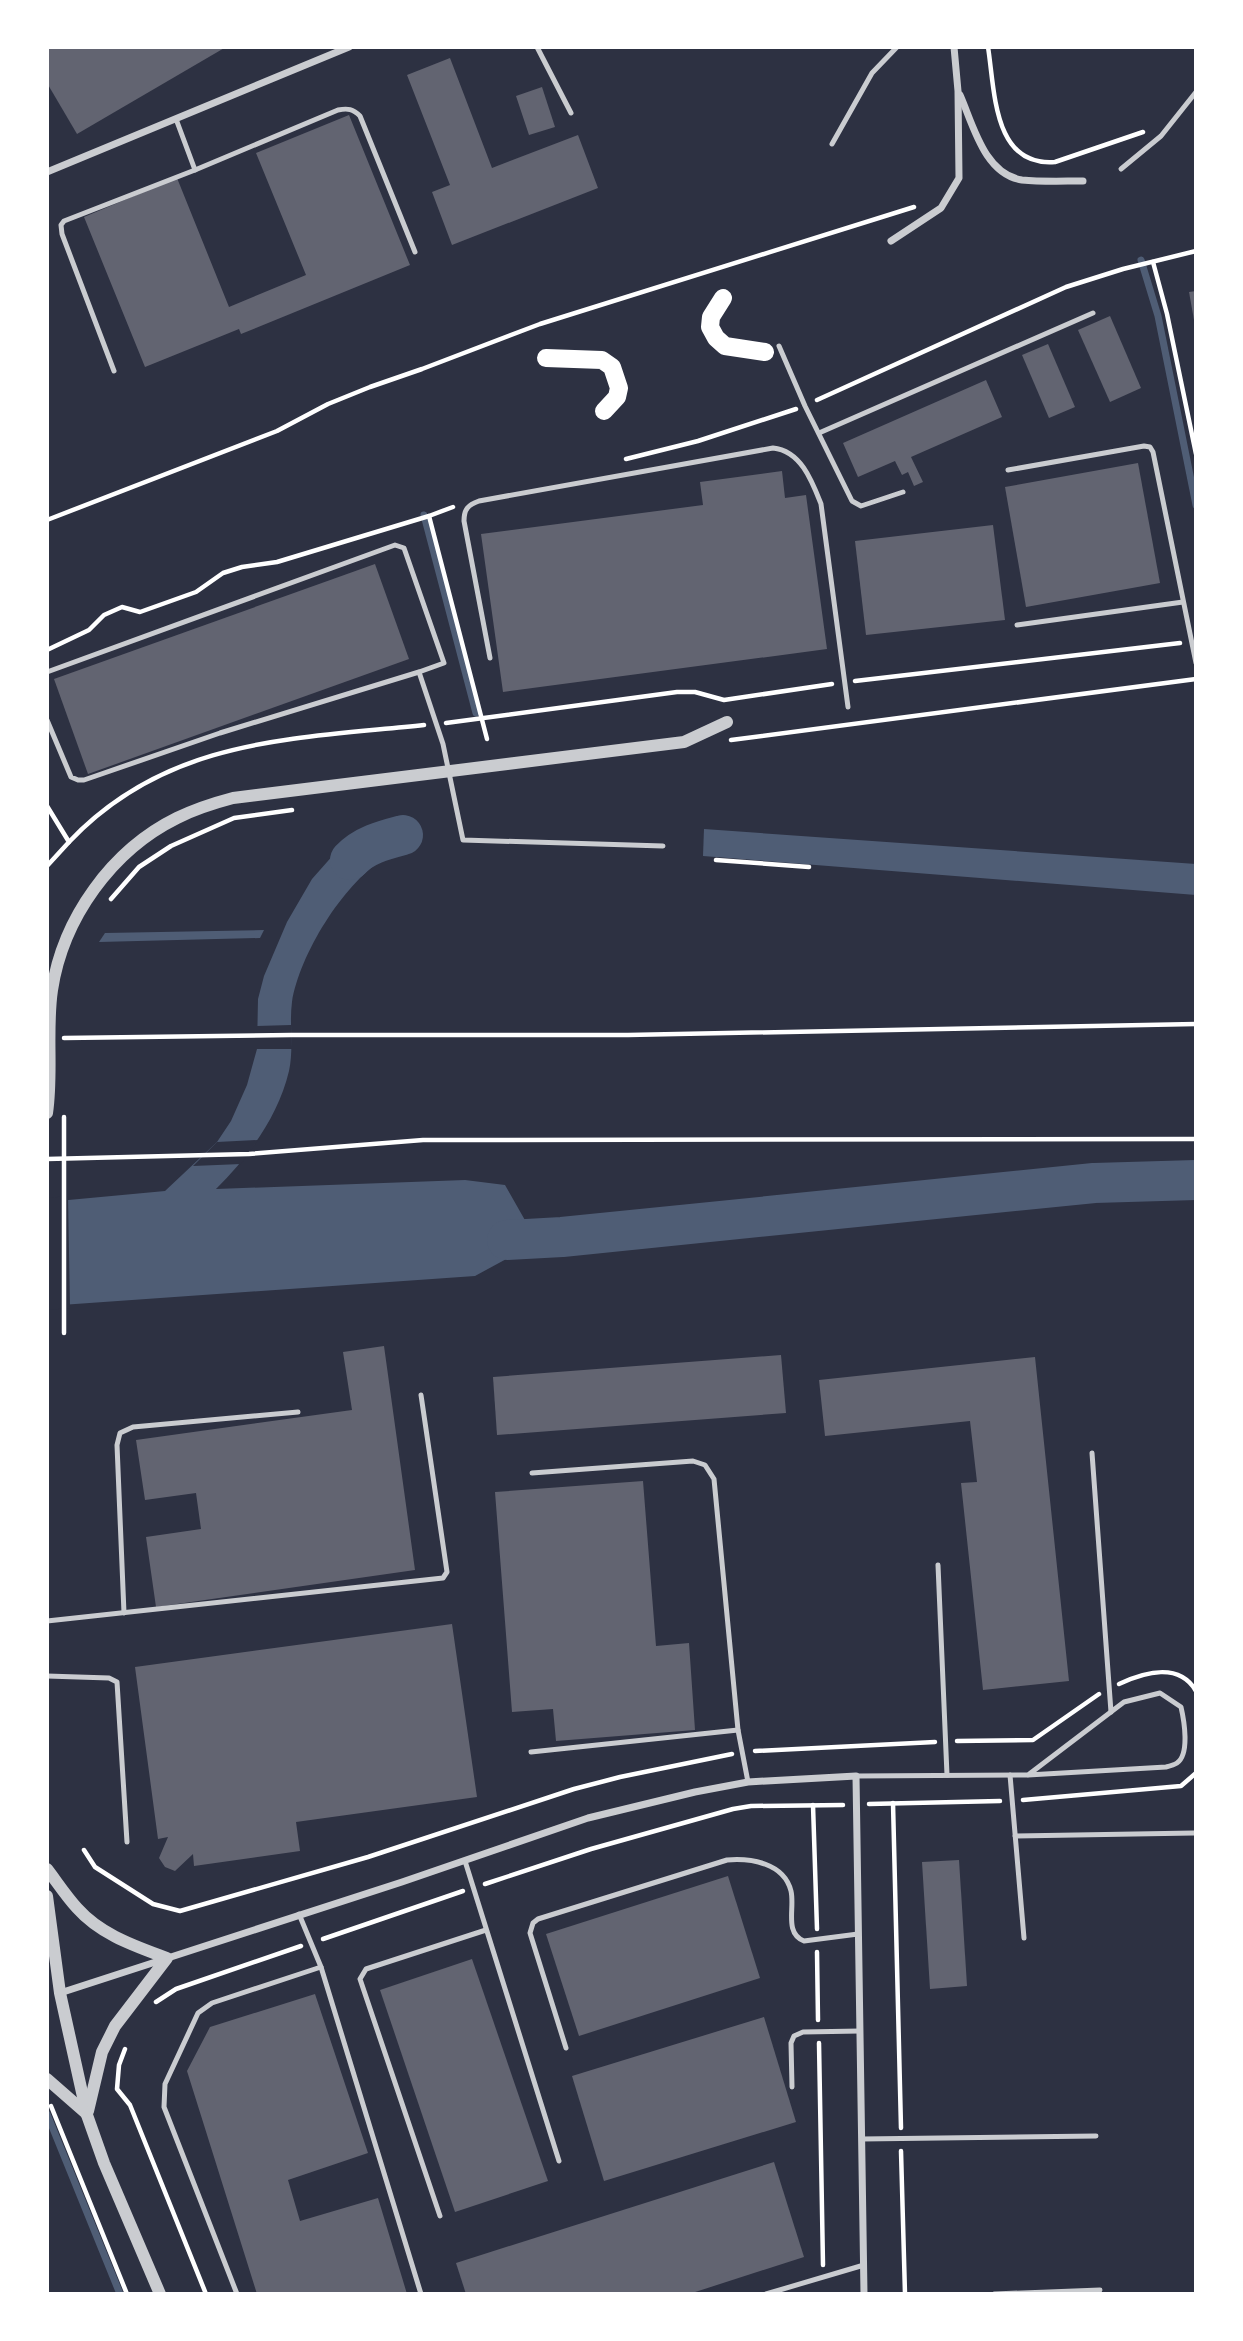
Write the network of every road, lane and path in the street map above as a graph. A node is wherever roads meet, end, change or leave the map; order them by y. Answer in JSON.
{"nodes":[{"id":1,"x":349,"y":47,"type":"edge"},
{"id":2,"x":537,"y":47,"type":"edge"},
{"id":3,"x":897,"y":47,"type":"edge"},
{"id":4,"x":954,"y":47,"type":"edge"},
{"id":5,"x":988,"y":47,"type":"edge"},
{"id":6,"x":958,"y":91,"type":"junction"},
{"id":7,"x":1196,"y":92,"type":"edge"},
{"id":8,"x":571,"y":113,"type":"dead end"},
{"id":9,"x":176,"y":119,"type":"junction"},
{"id":10,"x":1175,"y":120,"type":"junction"},
{"id":11,"x":832,"y":144,"type":"dead end"},
{"id":12,"x":1121,"y":169,"type":"dead end"},
{"id":13,"x":195,"y":170,"type":"junction"},
{"id":14,"x":47,"y":172,"type":"edge"},
{"id":15,"x":1083,"y":181,"type":"dead end"},
{"id":16,"x":915,"y":206,"type":"dead end"},
{"id":17,"x":891,"y":241,"type":"dead end"},
{"id":18,"x":1196,"y":251,"type":"edge"},
{"id":19,"x":415,"y":252,"type":"dead end"},
{"id":20,"x":1153,"y":262,"type":"junction"},
{"id":21,"x":723,"y":298,"type":"dead end"},
{"id":22,"x":1093,"y":313,"type":"dead end"},
{"id":23,"x":772,"y":349,"type":"joint"},
{"id":24,"x":546,"y":358,"type":"dead end"},
{"id":25,"x":114,"y":371,"type":"dead end"},
{"id":26,"x":805,"y":406,"type":"junction"},
{"id":27,"x":604,"y":411,"type":"dead end"},
{"id":28,"x":818,"y":433,"type":"junction"},
{"id":29,"x":1196,"y":454,"type":"edge"},
{"id":30,"x":618,"y":461,"type":"dead end"},
{"id":31,"x":1008,"y":470,"type":"dead end"},
{"id":32,"x":903,"y":492,"type":"dead end"},
{"id":33,"x":454,"y":507,"type":"dead end"},
{"id":34,"x":429,"y":516,"type":"junction"},
{"id":35,"x":47,"y":520,"type":"edge"},
{"id":36,"x":1183,"y":601,"type":"junction"},
{"id":37,"x":1017,"y":625,"type":"dead end"},
{"id":38,"x":1191,"y":641,"type":"junction"},
{"id":39,"x":47,"y":650,"type":"edge"},
{"id":40,"x":490,"y":658,"type":"dead end"},
{"id":41,"x":1196,"y":663,"type":"edge"},
{"id":42,"x":47,"y":672,"type":"edge"},
{"id":43,"x":419,"y":672,"type":"junction"},
{"id":44,"x":1196,"y":679,"type":"edge"},
{"id":45,"x":845,"y":682,"type":"junction"},
{"id":46,"x":848,"y":707,"type":"dead end"},
{"id":47,"x":482,"y":719,"type":"junction"},
{"id":48,"x":47,"y":720,"type":"edge"},
{"id":49,"x":727,"y":722,"type":"dead end"},
{"id":50,"x":437,"y":724,"type":"junction"},
{"id":51,"x":487,"y":739,"type":"dead end"},
{"id":52,"x":721,"y":744,"type":"dead end"},
{"id":53,"x":448,"y":770,"type":"junction"},
{"id":54,"x":47,"y":806,"type":"edge"},
{"id":55,"x":299,"y":809,"type":"dead end"},
{"id":56,"x":69,"y":842,"type":"junction"},
{"id":57,"x":663,"y":846,"type":"dead end"},
{"id":58,"x":716,"y":860,"type":"dead end"},
{"id":59,"x":47,"y":866,"type":"edge"},
{"id":60,"x":809,"y":867,"type":"dead end"},
{"id":61,"x":104,"y":906,"type":"dead end"},
{"id":62,"x":1196,"y":1024,"type":"edge"},
{"id":63,"x":65,"y":1027,"type":"dead end"},
{"id":64,"x":64,"y":1038,"type":"junction"},
{"id":65,"x":64,"y":1051,"type":"dead end"},
{"id":66,"x":64,"y":1104,"type":"dead end"},
{"id":67,"x":47,"y":1113,"type":"edge"},
{"id":68,"x":1196,"y":1139,"type":"edge"},
{"id":69,"x":47,"y":1159,"type":"edge"},
{"id":70,"x":64,"y":1333,"type":"dead end"},
{"id":71,"x":421,"y":1395,"type":"dead end"},
{"id":72,"x":298,"y":1412,"type":"dead end"},
{"id":73,"x":1092,"y":1453,"type":"dead end"},
{"id":74,"x":532,"y":1473,"type":"dead end"},
{"id":75,"x":938,"y":1565,"type":"dead end"},
{"id":76,"x":124,"y":1613,"type":"junction"},
{"id":77,"x":47,"y":1621,"type":"edge"},
{"id":78,"x":47,"y":1676,"type":"edge"},
{"id":79,"x":1111,"y":1712,"type":"junction"},
{"id":80,"x":738,"y":1730,"type":"junction"},
{"id":81,"x":531,"y":1752,"type":"dead end"},
{"id":82,"x":1196,"y":1773,"type":"edge"},
{"id":83,"x":947,"y":1775,"type":"junction"},
{"id":84,"x":1010,"y":1775,"type":"junction"},
{"id":85,"x":1028,"y":1775,"type":"junction"},
{"id":86,"x":856,"y":1776,"type":"junction"},
{"id":87,"x":748,"y":1782,"type":"junction"},
{"id":88,"x":1012,"y":1800,"type":"junction"},
{"id":89,"x":893,"y":1803,"type":"junction"},
{"id":90,"x":813,"y":1805,"type":"junction"},
{"id":91,"x":856,"y":1805,"type":"junction"},
{"id":92,"x":1194,"y":1833,"type":"edge"},
{"id":93,"x":1015,"y":1836,"type":"junction"},
{"id":94,"x":127,"y":1842,"type":"dead end"},
{"id":95,"x":465,"y":1861,"type":"junction"},
{"id":96,"x":47,"y":1869,"type":"edge"},
{"id":97,"x":473,"y":1888,"type":"junction"},
{"id":98,"x":47,"y":1896,"type":"edge"},
{"id":99,"x":299,"y":1914,"type":"junction"},
{"id":100,"x":486,"y":1930,"type":"junction"},
{"id":101,"x":859,"y":1934,"type":"junction"},
{"id":102,"x":1024,"y":1938,"type":"dead end"},
{"id":103,"x":817,"y":1939,"type":"junction"},
{"id":104,"x":311,"y":1943,"type":"junction"},
{"id":105,"x":167,"y":1958,"type":"junction"},
{"id":106,"x":321,"y":1966,"type":"junction"},
{"id":107,"x":53,"y":1995,"type":"edge"},
{"id":108,"x":149,"y":2007,"type":"dead end"},
{"id":109,"x":860,"y":2031,"type":"junction"},
{"id":110,"x":819,"y":2032,"type":"junction"},
{"id":111,"x":125,"y":2046,"type":"dead end"},
{"id":112,"x":566,"y":2048,"type":"dead end"},
{"id":113,"x":47,"y":2079,"type":"edge"},
{"id":114,"x":792,"y":2087,"type":"dead end"},
{"id":115,"x":47,"y":2100,"type":"edge"},
{"id":116,"x":87,"y":2115,"type":"junction"},
{"id":117,"x":1096,"y":2136,"type":"dead end"},
{"id":118,"x":862,"y":2139,"type":"junction"},
{"id":119,"x":901,"y":2139,"type":"junction"},
{"id":120,"x":559,"y":2161,"type":"dead end"},
{"id":121,"x":440,"y":2216,"type":"dead end"},
{"id":122,"x":864,"y":2265,"type":"junction"},
{"id":123,"x":823,"y":2276,"type":"junction"},
{"id":124,"x":1100,"y":2290,"type":"dead end"},
{"id":125,"x":127,"y":2294,"type":"edge"},
{"id":126,"x":160,"y":2294,"type":"edge"},
{"id":127,"x":206,"y":2294,"type":"edge"},
{"id":128,"x":237,"y":2294,"type":"edge"},
{"id":129,"x":421,"y":2294,"type":"edge"},
{"id":130,"x":766,"y":2294,"type":"edge"},
{"id":131,"x":864,"y":2294,"type":"edge"},
{"id":132,"x":905,"y":2294,"type":"edge"},
{"id":133,"x":994,"y":2294,"type":"edge"}],
"edges":[{"from":1,"to":9,"type":"street"},
{"from":2,"to":8,"type":"lane"},
{"from":3,"to":11,"type":"lane"},
{"from":4,"to":6,"type":"street"},
{"from":5,"to":10,"type":"path"},
{"from":6,"to":15,"type":"street"},
{"from":6,"to":17,"type":"street"},
{"from":7,"to":10,"type":"lane"},
{"from":9,"to":13,"type":"lane"},
{"from":9,"to":14,"type":"street"},
{"from":10,"to":12,"type":"lane"},
{"from":13,"to":19,"type":"lane"},
{"from":13,"to":25,"type":"lane"},
{"from":16,"to":35,"type":"path"},
{"from":18,"to":20,"type":"path"},
{"from":20,"to":26,"type":"path"},
{"from":20,"to":29,"type":"path"},
{"from":21,"to":23,"type":"main road"},
{"from":22,"to":28,"type":"lane"},
{"from":23,"to":26,"type":"lane"},
{"from":24,"to":27,"type":"main road"},
{"from":26,"to":28,"type":"lane"},
{"from":26,"to":30,"type":"path"},
{"from":28,"to":32,"type":"lane"},
{"from":31,"to":36,"type":"lane"},
{"from":33,"to":34,"type":"path"},
{"from":34,"to":39,"type":"path"},
{"from":34,"to":47,"type":"path"},
{"from":36,"to":37,"type":"lane"},
{"from":36,"to":38,"type":"lane"},
{"from":38,"to":41,"type":"lane"},
{"from":38,"to":45,"type":"path"},
{"from":40,"to":45,"type":"lane"},
{"from":42,"to":43,"type":"lane"},
{"from":43,"to":48,"type":"lane"},
{"from":43,"to":50,"type":"lane"},
{"from":44,"to":52,"type":"path"},
{"from":45,"to":46,"type":"lane"},
{"from":45,"to":47,"type":"path"},
{"from":47,"to":50,"type":"path"},
{"from":47,"to":51,"type":"path"},
{"from":49,"to":53,"type":"street"},
{"from":50,"to":53,"type":"lane"},
{"from":50,"to":56,"type":"path"},
{"from":53,"to":57,"type":"lane"},
{"from":53,"to":67,"type":"street"},
{"from":54,"to":56,"type":"path"},
{"from":55,"to":61,"type":"path"},
{"from":56,"to":59,"type":"path"},
{"from":58,"to":60,"type":"path"},
{"from":62,"to":64,"type":"path"},
{"from":63,"to":64,"type":"path"},
{"from":64,"to":65,"type":"path"},
{"from":66,"to":70,"type":"path"},
{"from":68,"to":69,"type":"path"},
{"from":71,"to":76,"type":"lane"},
{"from":72,"to":76,"type":"lane"},
{"from":73,"to":79,"type":"lane"},
{"from":74,"to":80,"type":"lane"},
{"from":75,"to":83,"type":"lane"},
{"from":76,"to":77,"type":"lane"},
{"from":78,"to":94,"type":"lane"},
{"from":79,"to":85,"type":"lane"},
{"from":79,"to":85,"type":"lane"},
{"from":80,"to":81,"type":"lane"},
{"from":80,"to":87,"type":"lane"},
{"from":82,"to":88,"type":"path"},
{"from":83,"to":84,"type":"lane"},
{"from":83,"to":86,"type":"lane"},
{"from":84,"to":85,"type":"lane"},
{"from":84,"to":88,"type":"lane"},
{"from":86,"to":87,"type":"street"},
{"from":86,"to":91,"type":"street"},
{"from":87,"to":95,"type":"street"},
{"from":88,"to":89,"type":"path"},
{"from":88,"to":93,"type":"lane"},
{"from":89,"to":91,"type":"path"},
{"from":89,"to":119,"type":"path"},
{"from":90,"to":91,"type":"path"},
{"from":90,"to":97,"type":"path"},
{"from":90,"to":103,"type":"path"},
{"from":91,"to":101,"type":"street"},
{"from":92,"to":93,"type":"lane"},
{"from":93,"to":102,"type":"lane"},
{"from":95,"to":97,"type":"lane"},
{"from":95,"to":99,"type":"street"},
{"from":96,"to":105,"type":"street"},
{"from":97,"to":100,"type":"lane"},
{"from":97,"to":104,"type":"path"},
{"from":98,"to":107,"type":"street"},
{"from":99,"to":104,"type":"lane"},
{"from":99,"to":105,"type":"street"},
{"from":100,"to":120,"type":"lane"},
{"from":100,"to":121,"type":"lane"},
{"from":101,"to":103,"type":"lane"},
{"from":101,"to":109,"type":"street"},
{"from":103,"to":110,"type":"path"},
{"from":103,"to":112,"type":"lane"},
{"from":104,"to":106,"type":"lane"},
{"from":104,"to":108,"type":"path"},
{"from":105,"to":107,"type":"street"},
{"from":105,"to":116,"type":"street"},
{"from":106,"to":128,"type":"lane"},
{"from":106,"to":129,"type":"lane"},
{"from":107,"to":116,"type":"street"},
{"from":109,"to":110,"type":"lane"},
{"from":109,"to":118,"type":"street"},
{"from":110,"to":114,"type":"lane"},
{"from":110,"to":123,"type":"path"},
{"from":111,"to":127,"type":"path"},
{"from":113,"to":116,"type":"street"},
{"from":115,"to":125,"type":"path"},
{"from":116,"to":126,"type":"street"},
{"from":117,"to":119,"type":"lane"},
{"from":118,"to":119,"type":"lane"},
{"from":118,"to":122,"type":"street"},
{"from":119,"to":132,"type":"path"},
{"from":122,"to":123,"type":"lane"},
{"from":122,"to":131,"type":"street"},
{"from":123,"to":130,"type":"lane"},
{"from":124,"to":133,"type":"lane"}]}
